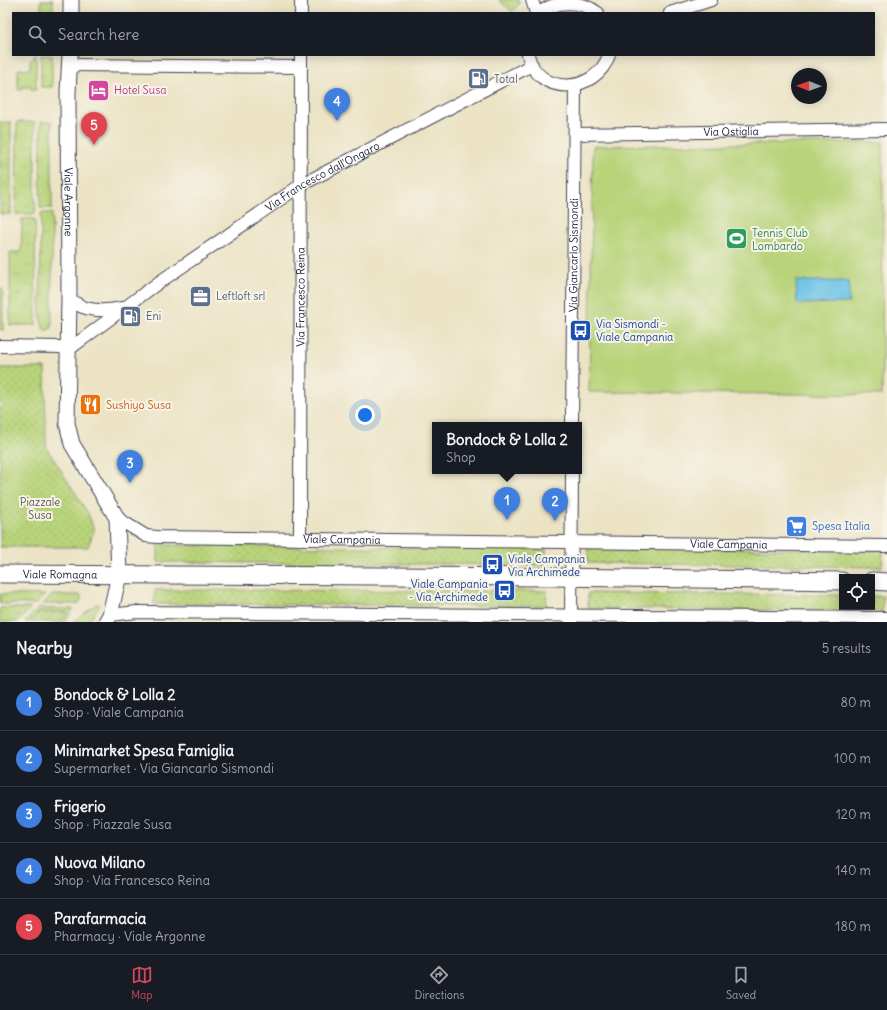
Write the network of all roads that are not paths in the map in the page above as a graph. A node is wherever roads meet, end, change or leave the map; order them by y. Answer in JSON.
{"nodes":[{"id":1,"x":71,"y":0,"type":"edge"},
{"id":2,"x":301,"y":0,"type":"edge"},
{"id":3,"x":532,"y":0,"type":"edge"},
{"id":4,"x":711,"y":0,"type":"edge"},
{"id":5,"x":576,"y":1,"type":"edge"},
{"id":6,"x":71,"y":12,"type":"edge"},
{"id":7,"x":301,"y":12,"type":"edge"},
{"id":8,"x":537,"y":12,"type":"edge"},
{"id":9,"x":539,"y":12,"type":"edge"},
{"id":10,"x":597,"y":12,"type":"edge"},
{"id":11,"x":673,"y":12,"type":"edge"},
{"id":12,"x":609,"y":56,"type":"edge"},
{"id":13,"x":70,"y":60,"type":"edge"},
{"id":14,"x":530,"y":60,"type":"edge"},
{"id":15,"x":301,"y":61,"type":"edge"},
{"id":16,"x":575,"y":85,"type":"junction"},
{"id":17,"x":887,"y":129,"type":"edge"},
{"id":18,"x":575,"y":134,"type":"junction"},
{"id":19,"x":301,"y":185,"type":"junction"},
{"id":20,"x":69,"y":298,"type":"junction"},
{"id":21,"x":124,"y":307,"type":"junction"},
{"id":22,"x":0,"y":346,"type":"edge"},
{"id":23,"x":68,"y":350,"type":"junction"},
{"id":24,"x":572,"y":422,"type":"edge"},
{"id":25,"x":572,"y":474,"type":"edge"},
{"id":26,"x":117,"y":518,"type":"junction"},
{"id":27,"x":300,"y":539,"type":"junction"},
{"id":28,"x":571,"y":542,"type":"junction"},
{"id":29,"x":887,"y":546,"type":"edge"},
{"id":30,"x":0,"y":574,"type":"edge"},
{"id":31,"x":119,"y":575,"type":"junction"},
{"id":32,"x":571,"y":577,"type":"junction"},
{"id":33,"x":839,"y":581,"type":"edge"},
{"id":34,"x":875,"y":581,"type":"edge"},
{"id":35,"x":887,"y":582,"type":"edge"},
{"id":36,"x":302,"y":617,"type":"edge"},
{"id":37,"x":887,"y":618,"type":"edge"},
{"id":38,"x":108,"y":619,"type":"edge"},
{"id":39,"x":571,"y":619,"type":"edge"}],
"edges":[{"from":1,"to":6,"type":"street"},
{"from":2,"to":7,"type":"street"},
{"from":3,"to":8,"type":"street"},
{"from":4,"to":11,"type":"street"},
{"from":5,"to":9,"type":"street"},
{"from":5,"to":10,"type":"street"},
{"from":12,"to":16,"type":"street"},
{"from":13,"to":15,"type":"street"},
{"from":13,"to":20,"type":"street","name":"Viale Argonne"},
{"from":14,"to":16,"type":"street"},
{"from":14,"to":19,"type":"street","name":"Via Francesco dall'Ongaro"},
{"from":15,"to":19,"type":"street","name":"Via Francesco Reina"},
{"from":16,"to":18,"type":"street","name":"Via Giancarlo Sismondi"},
{"from":17,"to":18,"type":"street","name":"Via Ostiglia"},
{"from":18,"to":24,"type":"street","name":"Via Giancarlo Sismondi"},
{"from":19,"to":21,"type":"street","name":"Via Francesco dall'Ongaro"},
{"from":19,"to":27,"type":"street","name":"Via Francesco Reina"},
{"from":20,"to":21,"type":"street","name":"Via Francesco dall'Ongaro"},
{"from":20,"to":23,"type":"street","name":"Viale Argonne"},
{"from":21,"to":23,"type":"street","name":"Via Francesco dall'Ongaro"},
{"from":22,"to":23,"type":"street"},
{"from":23,"to":26,"type":"street"},
{"from":25,"to":28,"type":"street"},
{"from":26,"to":27,"type":"street","name":"Viale Campania"},
{"from":26,"to":31,"type":"street"},
{"from":27,"to":28,"type":"street","name":"Viale Campania"},
{"from":28,"to":29,"type":"street","name":"Viale Campania"},
{"from":28,"to":32,"type":"street"},
{"from":30,"to":31,"type":"main road","name":"Viale Romagna"},
{"from":31,"to":32,"type":"main road"},
{"from":31,"to":38,"type":"street"},
{"from":32,"to":33,"type":"main road"},
{"from":32,"to":39,"type":"street"},
{"from":34,"to":35,"type":"main road"},
{"from":36,"to":38,"type":"street"},
{"from":36,"to":39,"type":"street"},
{"from":37,"to":39,"type":"street"}]}
